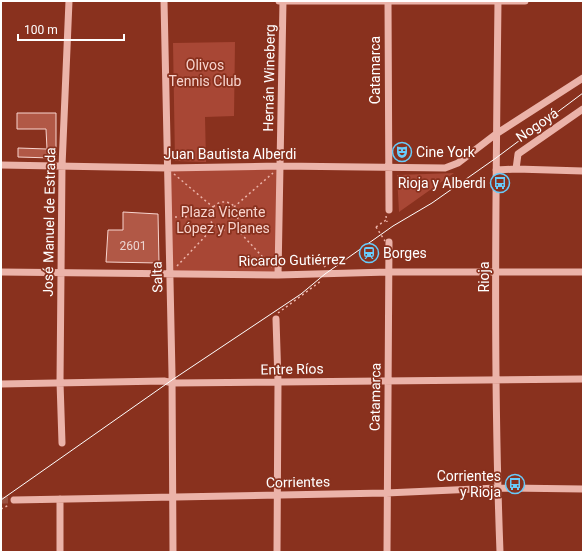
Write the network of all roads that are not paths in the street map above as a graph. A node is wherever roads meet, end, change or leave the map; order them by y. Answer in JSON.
{"nodes":[{"id":1,"x":69,"y":1,"type":"edge"},
{"id":2,"x":164,"y":1,"type":"edge"},
{"id":3,"x":279,"y":1,"type":"edge"},
{"id":4,"x":283,"y":1,"type":"edge"},
{"id":5,"x":388,"y":1,"type":"edge"},
{"id":6,"x":498,"y":1,"type":"edge"},
{"id":7,"x":525,"y":1,"type":"edge"},
{"id":8,"x":583,"y":78,"type":"edge"},
{"id":9,"x":583,"y":109,"type":"edge"},
{"id":10,"x":496,"y":134,"type":"junction"},
{"id":11,"x":1,"y":165,"type":"edge"},
{"id":12,"x":62,"y":166,"type":"junction"},
{"id":13,"x":278,"y":168,"type":"junction"},
{"id":14,"x":388,"y":168,"type":"junction"},
{"id":15,"x":516,"y":169,"type":"junction"},
{"id":16,"x":169,"y":170,"type":"junction"},
{"id":17,"x":496,"y":170,"type":"junction"},
{"id":18,"x":583,"y":171,"type":"edge"},
{"id":19,"x":389,"y":210,"type":"dead end"},
{"id":20,"x":387,"y":241,"type":"road end"},
{"id":21,"x":1,"y":272,"type":"edge"},
{"id":22,"x":62,"y":272,"type":"junction"},
{"id":23,"x":389,"y":272,"type":"junction"},
{"id":24,"x":497,"y":272,"type":"junction"},
{"id":25,"x":583,"y":272,"type":"edge"},
{"id":26,"x":170,"y":273,"type":"junction"},
{"id":27,"x":278,"y":275,"type":"junction"},
{"id":28,"x":276,"y":319,"type":"road end"},
{"id":29,"x":583,"y":379,"type":"edge"},
{"id":30,"x":497,"y":380,"type":"junction"},
{"id":31,"x":389,"y":381,"type":"junction"},
{"id":32,"x":60,"y":382,"type":"junction"},
{"id":33,"x":278,"y":382,"type":"junction"},
{"id":34,"x":173,"y":383,"type":"junction"},
{"id":35,"x":1,"y":384,"type":"edge"},
{"id":36,"x":62,"y":443,"type":"dead end"},
{"id":37,"x":498,"y":488,"type":"junction"},
{"id":38,"x":583,"y":489,"type":"edge"},
{"id":39,"x":386,"y":493,"type":"junction"},
{"id":40,"x":277,"y":495,"type":"junction"},
{"id":41,"x":173,"y":497,"type":"junction"},
{"id":42,"x":60,"y":499,"type":"junction"},
{"id":43,"x":14,"y":500,"type":"tunnel mouth"},
{"id":44,"x":60,"y":552,"type":"edge"},
{"id":45,"x":173,"y":552,"type":"edge"},
{"id":46,"x":277,"y":552,"type":"edge"},
{"id":47,"x":386,"y":552,"type":"edge"},
{"id":48,"x":500,"y":552,"type":"edge"}],
"edges":[{"from":1,"to":12,"type":"street","name":"José Manuel de Estrada"},
{"from":2,"to":16,"type":"street","name":"Salta"},
{"from":3,"to":4,"type":"street"},
{"from":4,"to":5,"type":"street"},
{"from":4,"to":13,"type":"street","name":"Hernán Wineberg"},
{"from":5,"to":6,"type":"street"},
{"from":5,"to":14,"type":"street","name":"Catamarca"},
{"from":6,"to":7,"type":"street"},
{"from":6,"to":10,"type":"street","name":"Rioja"},
{"from":8,"to":10,"type":"street"},
{"from":9,"to":15,"type":"street","name":"Nogoyá"},
{"from":10,"to":14,"type":"street","name":"Juan Bautista Alberdi"},
{"from":10,"to":17,"type":"street","name":"Rioja"},
{"from":11,"to":12,"type":"street","name":"Juan Bautista Alberdi"},
{"from":12,"to":16,"type":"street","name":"Juan Bautista Alberdi"},
{"from":12,"to":22,"type":"street","name":"José Manuel de Estrada"},
{"from":13,"to":14,"type":"street","name":"Juan Bautista Alberdi"},
{"from":13,"to":16,"type":"street","name":"Juan Bautista Alberdi"},
{"from":13,"to":27,"type":"street","name":"Hernán Wineberg"},
{"from":14,"to":19,"type":"street","name":"Catamarca"},
{"from":15,"to":17,"type":"street"},
{"from":15,"to":18,"type":"street"},
{"from":16,"to":26,"type":"street","name":"Salta"},
{"from":17,"to":24,"type":"street","name":"Rioja"},
{"from":20,"to":23,"type":"street","name":"Catamarca"},
{"from":21,"to":22,"type":"street","name":"Ricardo Gutiérrez"},
{"from":22,"to":26,"type":"street","name":"Ricardo Gutiérrez"},
{"from":22,"to":32,"type":"street","name":"José Manuel de Estrada"},
{"from":23,"to":24,"type":"street","name":"Ricardo Gutiérrez"},
{"from":23,"to":27,"type":"street","name":"Ricardo Gutiérrez"},
{"from":23,"to":31,"type":"street","name":"Catamarca"},
{"from":24,"to":25,"type":"street","name":"Ricardo Gutiérrez"},
{"from":24,"to":30,"type":"street","name":"Rioja"},
{"from":26,"to":27,"type":"street","name":"Ricardo Gutiérrez"},
{"from":26,"to":34,"type":"street","name":"Salta"},
{"from":28,"to":33,"type":"street"},
{"from":29,"to":30,"type":"street","name":"Entre Ríos"},
{"from":30,"to":31,"type":"street","name":"Entre Ríos"},
{"from":30,"to":37,"type":"street","name":"Rioja"},
{"from":31,"to":33,"type":"street","name":"Entre Ríos"},
{"from":31,"to":39,"type":"street","name":"Catamarca"},
{"from":32,"to":34,"type":"street","name":"Entre Ríos"},
{"from":32,"to":35,"type":"street","name":"Entre Ríos"},
{"from":32,"to":36,"type":"street","name":"José Manuel de Estrada"},
{"from":33,"to":34,"type":"street","name":"Entre Ríos"},
{"from":33,"to":40,"type":"street"},
{"from":34,"to":41,"type":"street","name":"Salta"},
{"from":37,"to":38,"type":"street","name":"Corrientes"},
{"from":37,"to":39,"type":"street","name":"Corrientes"},
{"from":37,"to":48,"type":"street","name":"Rioja"},
{"from":39,"to":40,"type":"street","name":"Corrientes"},
{"from":39,"to":47,"type":"street","name":"Catamarca"},
{"from":40,"to":41,"type":"street","name":"Corrientes"},
{"from":40,"to":46,"type":"street"},
{"from":41,"to":42,"type":"street","name":"Corrientes"},
{"from":41,"to":45,"type":"street","name":"Salta"},
{"from":42,"to":43,"type":"street","name":"Corrientes"},
{"from":42,"to":44,"type":"street"}]}
